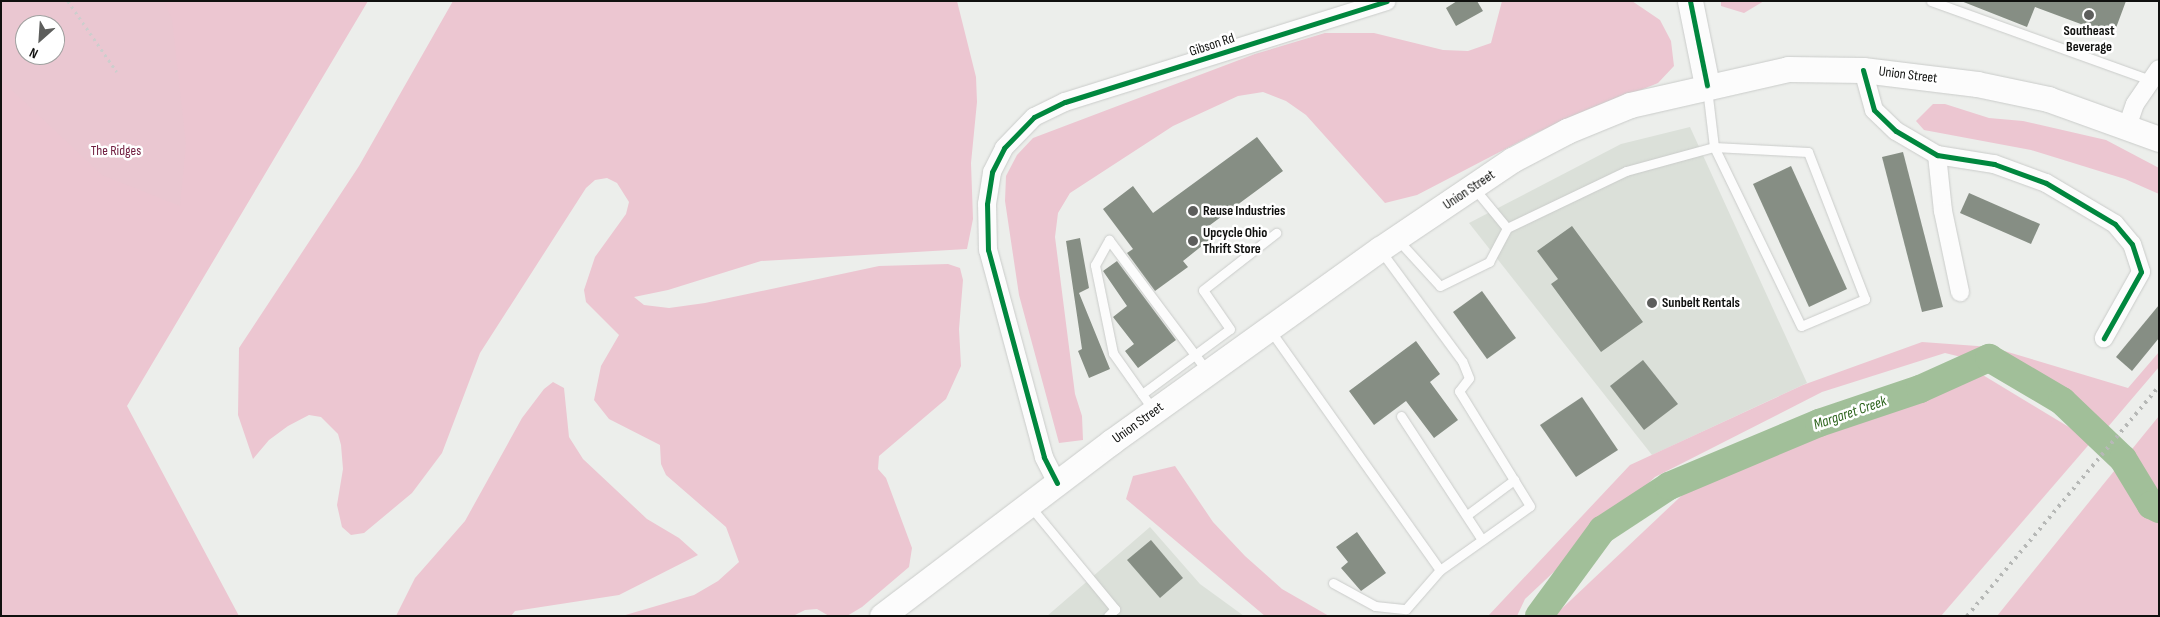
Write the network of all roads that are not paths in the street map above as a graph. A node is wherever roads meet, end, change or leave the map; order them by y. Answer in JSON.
{"nodes":[{"id":1,"x":1387,"y":1,"type":"edge"},
{"id":2,"x":1690,"y":1,"type":"edge"},
{"id":3,"x":1931,"y":1,"type":"edge"},
{"id":4,"x":1863,"y":70,"type":"junction"},
{"id":5,"x":2154,"y":75,"type":"edge"},
{"id":6,"x":1707,"y":85,"type":"junction"},
{"id":7,"x":2127,"y":127,"type":"junction"},
{"id":8,"x":2159,"y":139,"type":"edge"},
{"id":9,"x":1714,"y":147,"type":"junction"},
{"id":10,"x":1937,"y":155,"type":"junction"},
{"id":11,"x":1474,"y":188,"type":"junction"},
{"id":12,"x":1507,"y":228,"type":"junction"},
{"id":13,"x":1276,"y":233,"type":"dead end"},
{"id":14,"x":1388,"y":243,"type":"junction"},
{"id":15,"x":1960,"y":292,"type":"dead end"},
{"id":16,"x":1269,"y":328,"type":"junction"},
{"id":17,"x":1237,"y":338,"type":"junction"},
{"id":18,"x":2104,"y":338,"type":"dead end"},
{"id":19,"x":1202,"y":363,"type":"junction"},
{"id":20,"x":1148,"y":403,"type":"junction"},
{"id":21,"x":1402,"y":416,"type":"dead end"},
{"id":22,"x":1514,"y":480,"type":"junction"},
{"id":23,"x":1057,"y":483,"type":"junction"},
{"id":24,"x":1029,"y":504,"type":"junction"},
{"id":25,"x":1467,"y":514,"type":"junction"},
{"id":26,"x":1482,"y":540,"type":"junction"},
{"id":27,"x":1440,"y":570,"type":"junction"},
{"id":28,"x":1333,"y":583,"type":"dead end"},
{"id":29,"x":882,"y":616,"type":"edge"},
{"id":30,"x":1108,"y":616,"type":"edge"}],
"edges":[{"from":1,"to":23,"type":"street","name":"Gibson Rd"},
{"from":2,"to":6,"type":"main road"},
{"from":3,"to":5,"type":"lane"},
{"from":4,"to":6,"type":"main road","name":"Union Street"},
{"from":4,"to":7,"type":"main road","name":"Union Street"},
{"from":4,"to":10,"type":"street"},
{"from":5,"to":7,"type":"street"},
{"from":6,"to":9,"type":"lane"},
{"from":6,"to":11,"type":"main road","name":"Union Street"},
{"from":7,"to":8,"type":"main road","name":"Union Street"},
{"from":9,"to":9,"type":"lane"},
{"from":9,"to":12,"type":"lane"},
{"from":10,"to":15,"type":"street"},
{"from":10,"to":18,"type":"street"},
{"from":11,"to":12,"type":"lane"},
{"from":11,"to":14,"type":"main road","name":"Union Street"},
{"from":12,"to":14,"type":"lane"},
{"from":13,"to":17,"type":"lane"},
{"from":14,"to":16,"type":"main road","name":"Union Street"},
{"from":14,"to":22,"type":"lane"},
{"from":16,"to":17,"type":"main road","name":"Union Street"},
{"from":16,"to":27,"type":"lane"},
{"from":17,"to":19,"type":"main road","name":"Union Street"},
{"from":19,"to":20,"type":"main road","name":"Union Street"},
{"from":19,"to":20,"type":"lane"},
{"from":20,"to":23,"type":"main road","name":"Union Street"},
{"from":21,"to":25,"type":"lane"},
{"from":22,"to":25,"type":"lane"},
{"from":22,"to":26,"type":"lane"},
{"from":23,"to":24,"type":"main road","name":"Union Street"},
{"from":24,"to":29,"type":"main road","name":"Union Street"},
{"from":24,"to":30,"type":"lane"},
{"from":25,"to":26,"type":"lane"},
{"from":26,"to":27,"type":"lane"},
{"from":27,"to":28,"type":"lane"}]}
